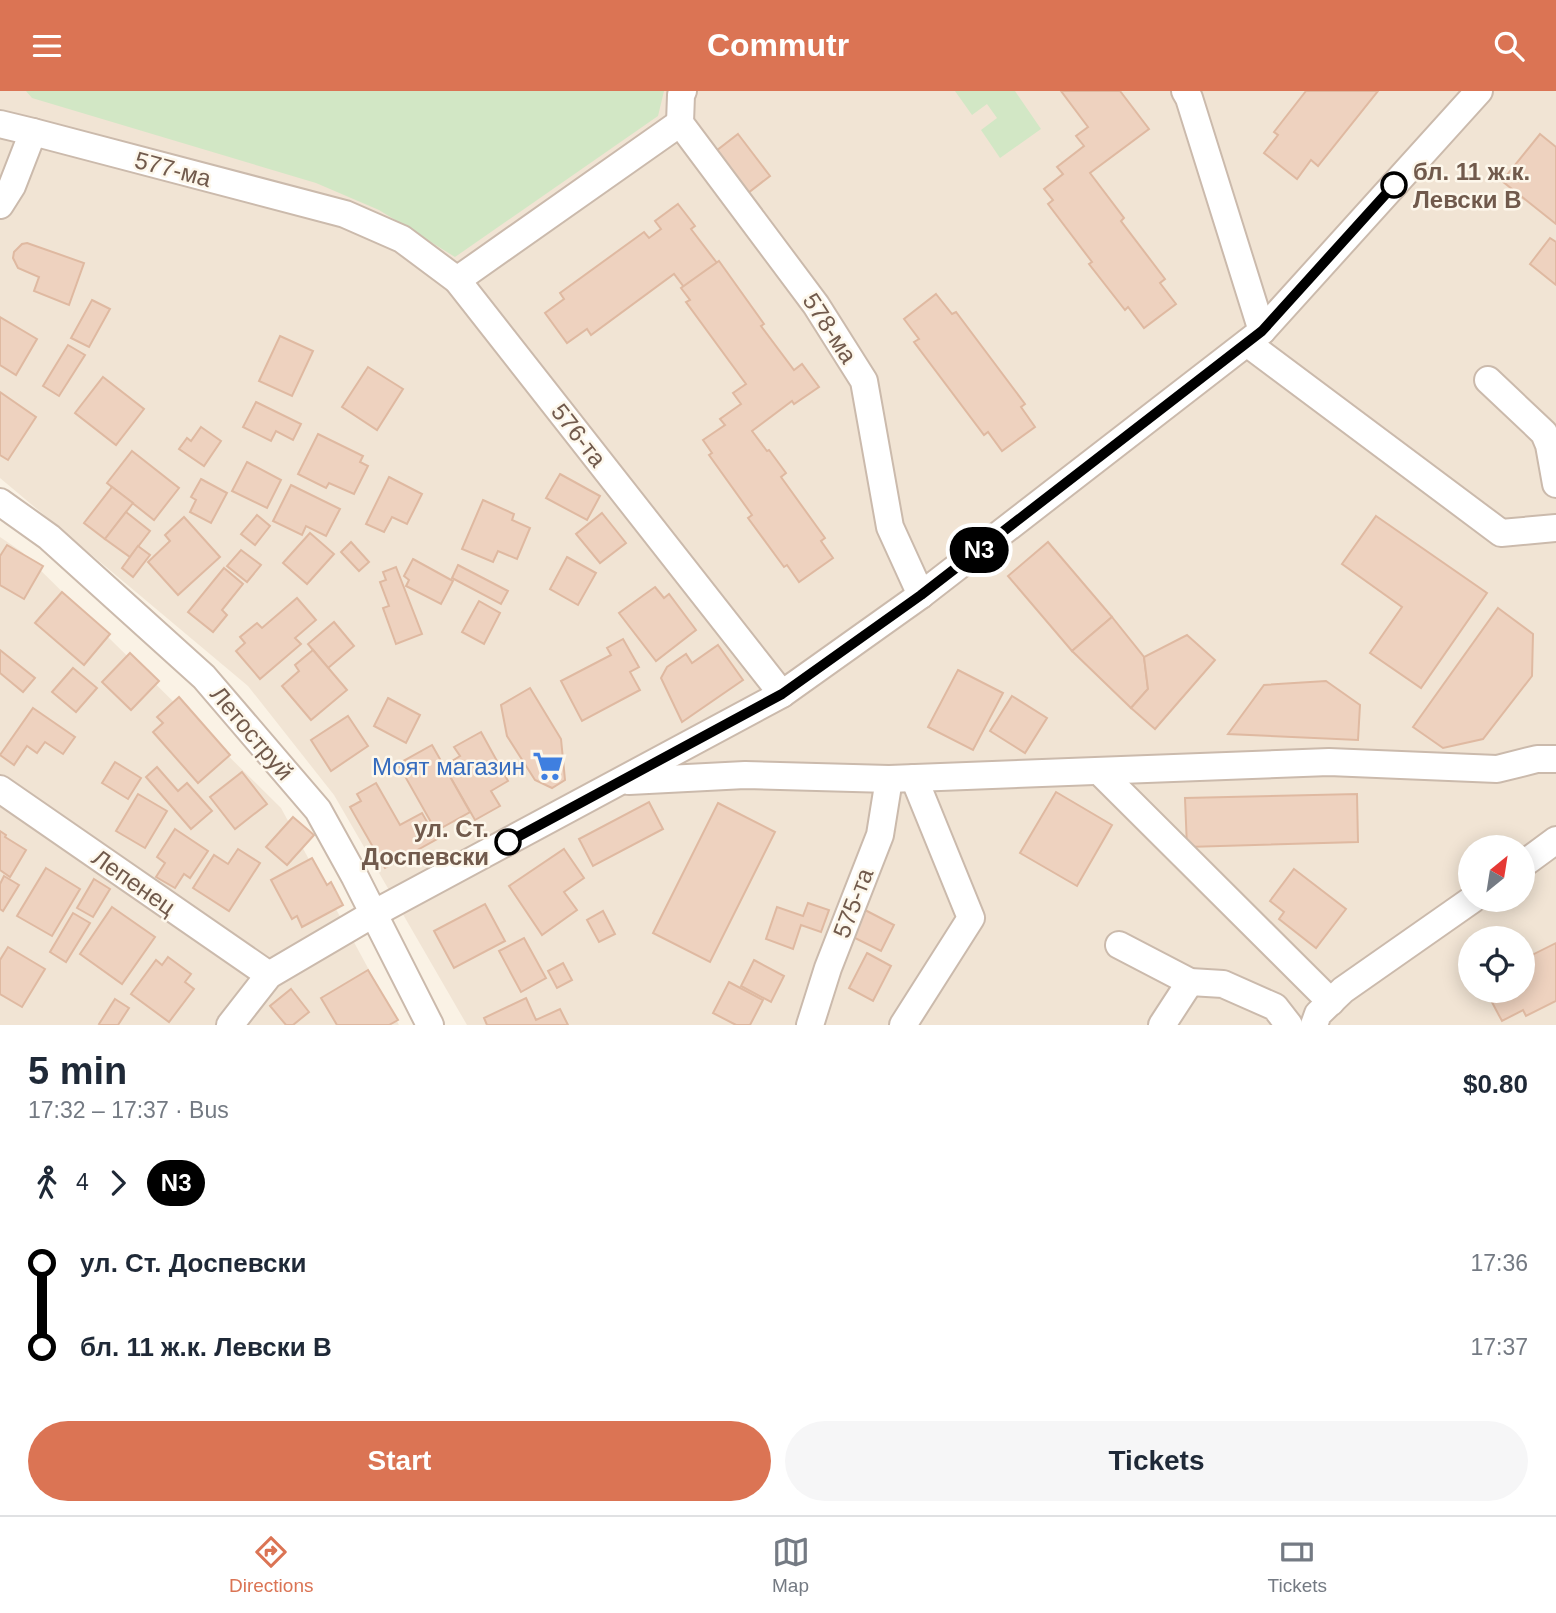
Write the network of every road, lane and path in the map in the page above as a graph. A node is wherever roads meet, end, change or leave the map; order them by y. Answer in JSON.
{"nodes":[{"id":1,"x":683,"y":91,"type":"edge"},
{"id":2,"x":1185,"y":91,"type":"edge"},
{"id":3,"x":1479,"y":91,"type":"edge"},
{"id":4,"x":680,"y":123,"type":"junction"},
{"id":5,"x":0,"y":124,"type":"edge"},
{"id":6,"x":33,"y":132,"type":"junction"},
{"id":7,"x":0,"y":205,"type":"edge"},
{"id":8,"x":345,"y":214,"type":"joint"},
{"id":9,"x":457,"y":280,"type":"junction"},
{"id":10,"x":1255,"y":337,"type":"junction"},
{"id":11,"x":1488,"y":380,"type":"dead end"},
{"id":12,"x":1556,"y":484,"type":"edge"},
{"id":13,"x":0,"y":502,"type":"edge"},
{"id":14,"x":1556,"y":528,"type":"edge"},
{"id":15,"x":921,"y":595,"type":"junction"},
{"id":16,"x":782,"y":694,"type":"junction"},
{"id":17,"x":1556,"y":759,"type":"edge"},
{"id":18,"x":1100,"y":772,"type":"junction"},
{"id":19,"x":902,"y":778,"type":"junction"},
{"id":20,"x":620,"y":781,"type":"junction"},
{"id":21,"x":0,"y":789,"type":"edge"},
{"id":22,"x":1556,"y":840,"type":"edge"},
{"id":23,"x":1535,"y":855,"type":"edge"},
{"id":24,"x":1458,"y":910,"type":"edge"},
{"id":25,"x":373,"y":914,"type":"junction"},
{"id":26,"x":1119,"y":945,"type":"dead end"},
{"id":27,"x":269,"y":975,"type":"junction"},
{"id":28,"x":1190,"y":982,"type":"junction"},
{"id":29,"x":1331,"y":1002,"type":"junction"},
{"id":30,"x":230,"y":1025,"type":"edge"},
{"id":31,"x":430,"y":1025,"type":"edge"},
{"id":32,"x":810,"y":1025,"type":"edge"},
{"id":33,"x":902,"y":1025,"type":"edge"},
{"id":34,"x":1162,"y":1025,"type":"edge"},
{"id":35,"x":1289,"y":1025,"type":"edge"},
{"id":36,"x":1314,"y":1025,"type":"edge"}],
"edges":[{"from":1,"to":4,"type":"street"},
{"from":2,"to":10,"type":"street"},
{"from":3,"to":10,"type":"street"},
{"from":4,"to":9,"type":"street"},
{"from":4,"to":15,"type":"street","name":"578-ма"},
{"from":5,"to":6,"type":"street","name":"577-ма"},
{"from":6,"to":7,"type":"street"},
{"from":6,"to":8,"type":"street","name":"577-ма"},
{"from":8,"to":9,"type":"street","name":"576-та"},
{"from":9,"to":16,"type":"street","name":"576-та"},
{"from":10,"to":14,"type":"street"},
{"from":10,"to":15,"type":"street"},
{"from":11,"to":12,"type":"street"},
{"from":13,"to":25,"type":"street","name":"Летоструй"},
{"from":15,"to":16,"type":"street"},
{"from":16,"to":20,"type":"street"},
{"from":17,"to":18,"type":"street"},
{"from":18,"to":19,"type":"street"},
{"from":18,"to":29,"type":"street"},
{"from":19,"to":20,"type":"street"},
{"from":19,"to":32,"type":"street","name":"575-та"},
{"from":19,"to":33,"type":"street"},
{"from":20,"to":25,"type":"street"},
{"from":21,"to":27,"type":"street","name":"Лепенец"},
{"from":22,"to":23,"type":"street"},
{"from":24,"to":29,"type":"street"},
{"from":25,"to":27,"type":"street"},
{"from":25,"to":31,"type":"street","name":"Летоструй"},
{"from":26,"to":28,"type":"street"},
{"from":27,"to":30,"type":"street"},
{"from":28,"to":34,"type":"street"},
{"from":28,"to":35,"type":"street"},
{"from":29,"to":36,"type":"street"}]}
